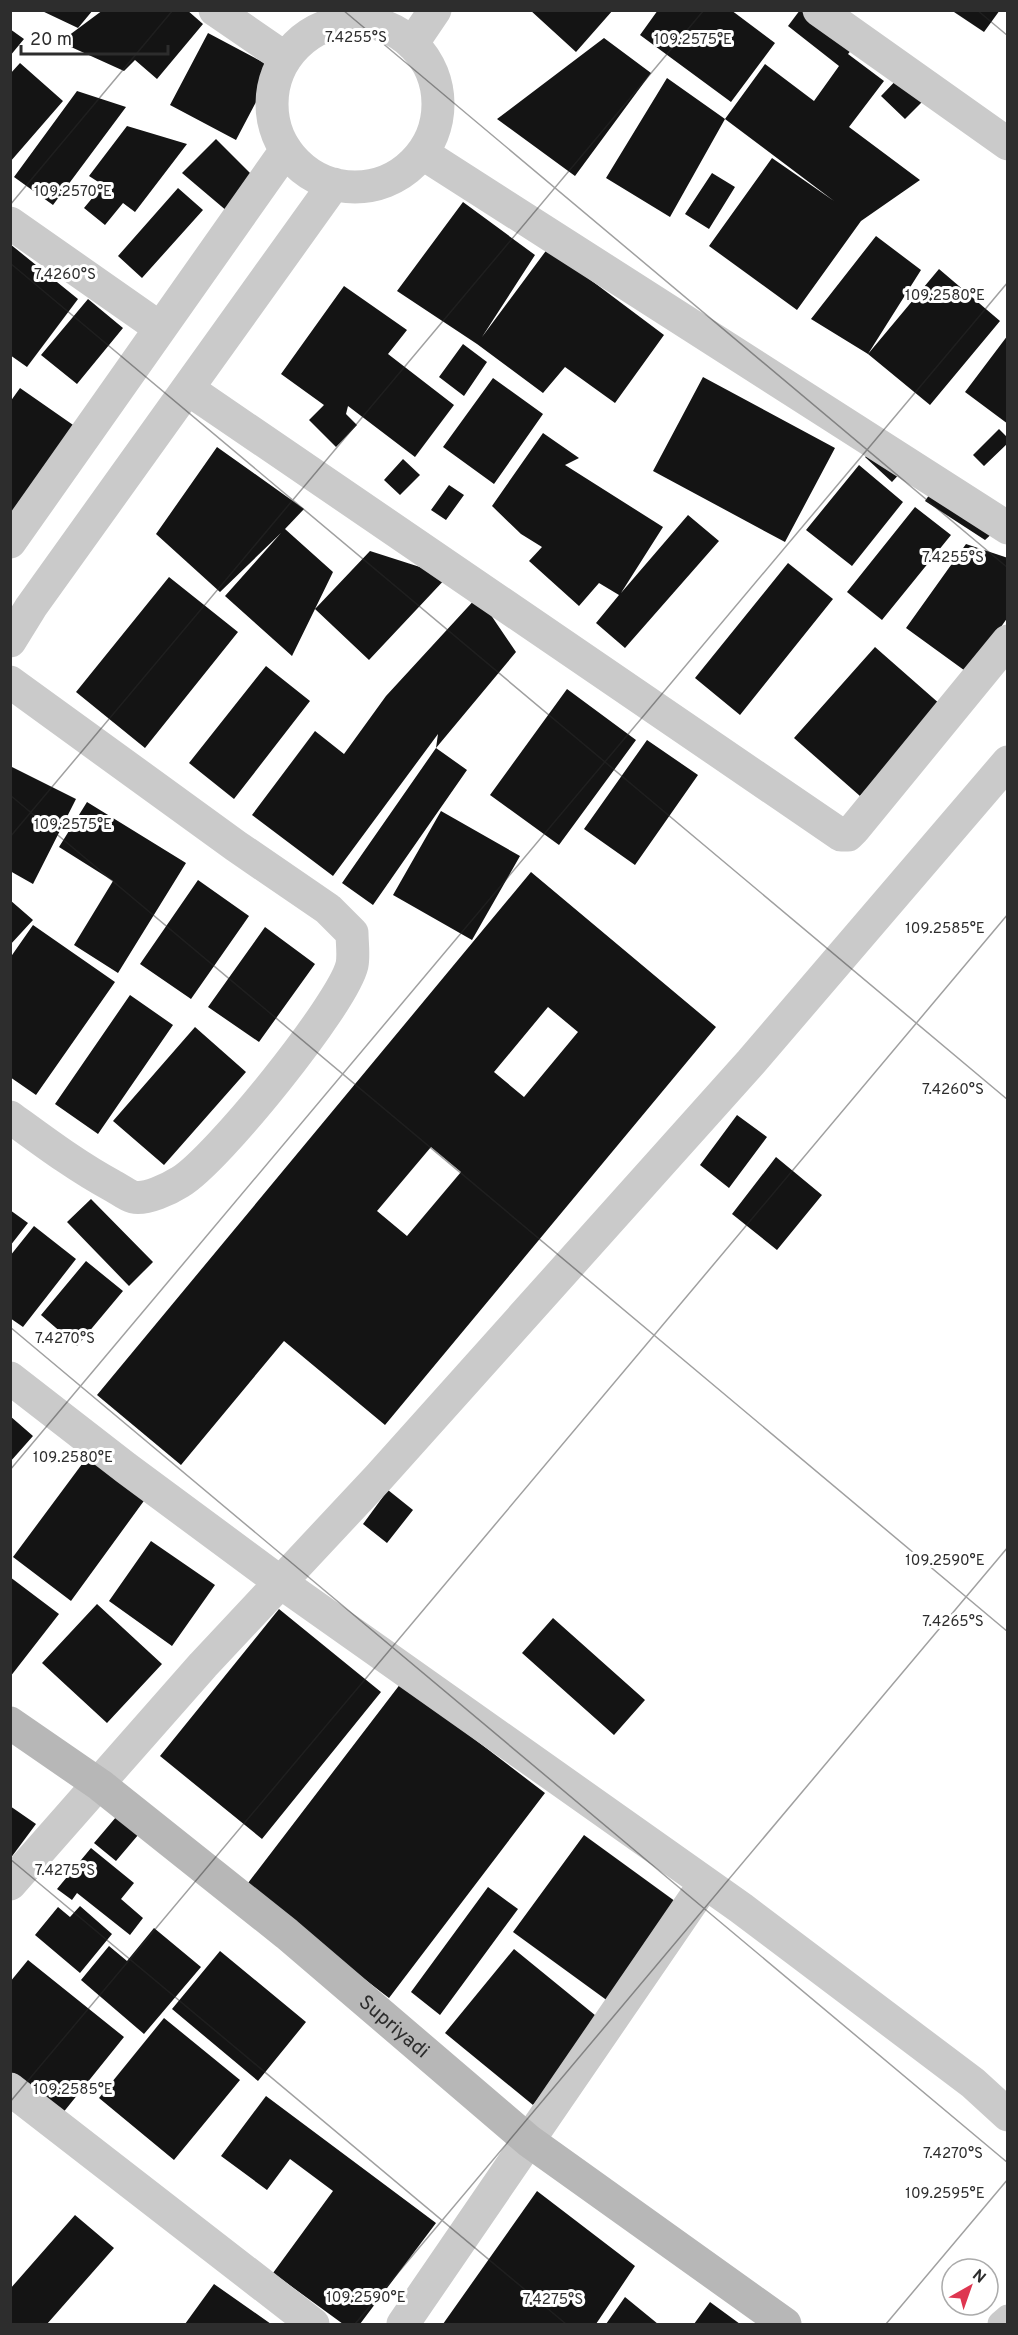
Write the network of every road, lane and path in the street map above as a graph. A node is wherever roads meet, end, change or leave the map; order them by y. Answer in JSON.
{"nodes":[{"id":1,"x":215,"y":10,"type":"edge"},
{"id":2,"x":435,"y":10,"type":"edge"},
{"id":3,"x":819,"y":10,"type":"edge"},
{"id":4,"x":372,"y":16,"type":"edge"},
{"id":5,"x":412,"y":44,"type":"junction"},
{"id":6,"x":285,"y":58,"type":"junction"},
{"id":7,"x":1008,"y":144,"type":"edge"},
{"id":8,"x":286,"y":150,"type":"junction"},
{"id":9,"x":422,"y":153,"type":"junction"},
{"id":10,"x":334,"y":184,"type":"junction"},
{"id":11,"x":10,"y":223,"type":"edge"},
{"id":12,"x":160,"y":328,"type":"junction"},
{"id":13,"x":188,"y":390,"type":"junction"},
{"id":14,"x":1008,"y":528,"type":"edge"},
{"id":15,"x":10,"y":542,"type":"edge"},
{"id":16,"x":21,"y":600,"type":"edge"},
{"id":17,"x":10,"y":641,"type":"edge"},
{"id":18,"x":1008,"y":641,"type":"edge"},
{"id":19,"x":10,"y":682,"type":"edge"},
{"id":20,"x":1008,"y":762,"type":"edge"},
{"id":21,"x":10,"y":1117,"type":"edge"},
{"id":22,"x":10,"y":1378,"type":"edge"},
{"id":23,"x":280,"y":1582,"type":"junction"},
{"id":24,"x":10,"y":1723,"type":"edge"},
{"id":25,"x":100,"y":1785,"type":"junction"},
{"id":26,"x":705,"y":1883,"type":"junction"},
{"id":27,"x":10,"y":1884,"type":"edge"},
{"id":28,"x":10,"y":2089,"type":"edge"},
{"id":29,"x":1008,"y":2115,"type":"edge"},
{"id":30,"x":529,"y":2141,"type":"junction"},
{"id":31,"x":1008,"y":2318,"type":"edge"},
{"id":32,"x":313,"y":2325,"type":"edge"},
{"id":33,"x":404,"y":2325,"type":"edge"},
{"id":34,"x":785,"y":2325,"type":"edge"},
{"id":35,"x":1001,"y":2325,"type":"edge"}],
"edges":[{"from":1,"to":6,"type":"street"},
{"from":2,"to":5,"type":"street"},
{"from":3,"to":7,"type":"street"},
{"from":4,"to":5,"type":"street"},
{"from":4,"to":6,"type":"street"},
{"from":5,"to":9,"type":"street"},
{"from":6,"to":8,"type":"street"},
{"from":8,"to":10,"type":"street"},
{"from":8,"to":12,"type":"street"},
{"from":9,"to":10,"type":"street"},
{"from":9,"to":14,"type":"street"},
{"from":10,"to":13,"type":"street"},
{"from":11,"to":12,"type":"street"},
{"from":12,"to":15,"type":"street"},
{"from":13,"to":16,"type":"street"},
{"from":13,"to":18,"type":"street"},
{"from":16,"to":17,"type":"street"},
{"from":19,"to":21,"type":"street"},
{"from":20,"to":23,"type":"street"},
{"from":22,"to":23,"type":"street"},
{"from":23,"to":25,"type":"street"},
{"from":23,"to":26,"type":"street"},
{"from":24,"to":25,"type":"main road","name":"Supriyadi"},
{"from":25,"to":27,"type":"street"},
{"from":25,"to":30,"type":"main road","name":"Supriyadi"},
{"from":26,"to":29,"type":"street"},
{"from":26,"to":30,"type":"street"},
{"from":28,"to":32,"type":"street"},
{"from":30,"to":33,"type":"street"},
{"from":30,"to":34,"type":"main road","name":"Supriyadi"},
{"from":31,"to":35,"type":"lane"}]}
